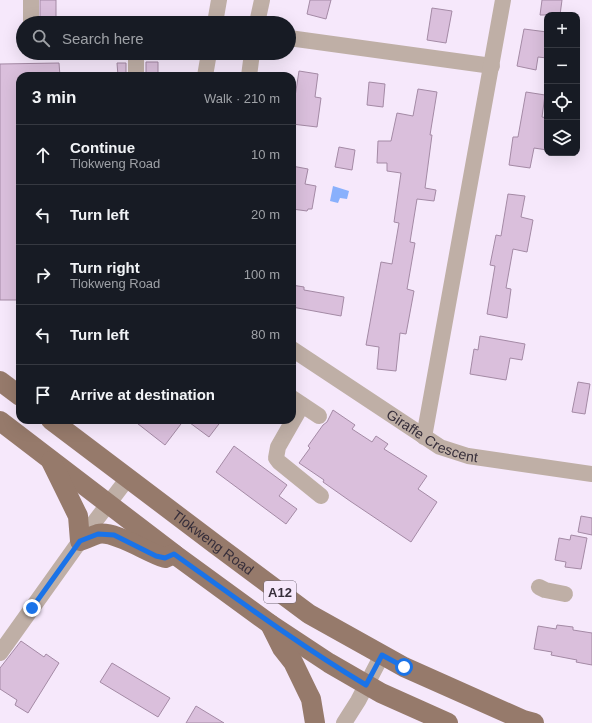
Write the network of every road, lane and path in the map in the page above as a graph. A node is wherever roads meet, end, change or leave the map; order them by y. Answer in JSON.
{"nodes":[{"id":1,"x":31,"y":0,"type":"edge"},
{"id":2,"x":219,"y":0,"type":"edge"},
{"id":3,"x":262,"y":0,"type":"edge"},
{"id":4,"x":503,"y":0,"type":"edge"},
{"id":5,"x":31,"y":16,"type":"edge"},
{"id":6,"x":216,"y":16,"type":"edge"},
{"id":7,"x":259,"y":16,"type":"edge"},
{"id":8,"x":296,"y":39,"type":"edge"},
{"id":9,"x":136,"y":60,"type":"edge"},
{"id":10,"x":208,"y":60,"type":"edge"},
{"id":11,"x":251,"y":60,"type":"edge"},
{"id":12,"x":492,"y":66,"type":"junction"},
{"id":13,"x":136,"y":72,"type":"edge"},
{"id":14,"x":206,"y":72,"type":"edge"},
{"id":15,"x":249,"y":72,"type":"edge"},
{"id":16,"x":296,"y":352,"type":"edge"},
{"id":17,"x":0,"y":381,"type":"edge"},
{"id":18,"x":16,"y":393,"type":"edge"},
{"id":19,"x":297,"y":402,"type":"edge"},
{"id":20,"x":319,"y":416,"type":"dead end"},
{"id":21,"x":0,"y":421,"type":"edge"},
{"id":22,"x":56,"y":424,"type":"edge"},
{"id":23,"x":288,"y":424,"type":"edge"},
{"id":24,"x":424,"y":437,"type":"junction"},
{"id":25,"x":50,"y":460,"type":"junction"},
{"id":26,"x":592,"y":474,"type":"edge"},
{"id":27,"x":128,"y":478,"type":"junction"},
{"id":28,"x":321,"y":496,"type":"dead end"},
{"id":29,"x":108,"y":503,"type":"junction"},
{"id":30,"x":80,"y":541,"type":"junction"},
{"id":31,"x":174,"y":554,"type":"junction"},
{"id":32,"x":539,"y":587,"type":"dead end"},
{"id":33,"x":565,"y":594,"type":"dead end"},
{"id":34,"x":270,"y":624,"type":"junction"},
{"id":35,"x":0,"y":653,"type":"edge"},
{"id":36,"x":382,"y":655,"type":"junction"},
{"id":37,"x":366,"y":685,"type":"junction"},
{"id":38,"x":315,"y":723,"type":"edge"},
{"id":39,"x":344,"y":723,"type":"edge"},
{"id":40,"x":448,"y":723,"type":"edge"},
{"id":41,"x":534,"y":723,"type":"edge"}],
"edges":[{"from":1,"to":5,"type":"street"},
{"from":2,"to":6,"type":"street"},
{"from":3,"to":7,"type":"street"},
{"from":4,"to":12,"type":"street"},
{"from":8,"to":12,"type":"street"},
{"from":9,"to":13,"type":"street"},
{"from":10,"to":14,"type":"street"},
{"from":11,"to":15,"type":"street"},
{"from":12,"to":24,"type":"street"},
{"from":16,"to":24,"type":"street","name":"Giraffe Crescent"},
{"from":17,"to":18,"type":"main road"},
{"from":19,"to":20,"type":"street"},
{"from":21,"to":25,"type":"main road","number":"A12"},
{"from":22,"to":27,"type":"main road","name":"Tlokweng Road","number":"A12"},
{"from":23,"to":28,"type":"street"},
{"from":24,"to":26,"type":"street","name":"Giraffe Crescent"},
{"from":25,"to":29,"type":"main road","number":"A12"},
{"from":25,"to":30,"type":"main road"},
{"from":27,"to":29,"type":"street"},
{"from":27,"to":36,"type":"main road","name":"Tlokweng Road","number":"A12"},
{"from":29,"to":30,"type":"street"},
{"from":29,"to":31,"type":"main road","number":"A12"},
{"from":30,"to":31,"type":"main road"},
{"from":30,"to":35,"type":"street"},
{"from":31,"to":34,"type":"main road","number":"A12"},
{"from":32,"to":33,"type":"street"},
{"from":34,"to":37,"type":"main road","number":"A12"},
{"from":34,"to":38,"type":"main road"},
{"from":36,"to":37,"type":"street"},
{"from":36,"to":41,"type":"main road","name":"Tlokweng Road","number":"A12"},
{"from":37,"to":39,"type":"street"},
{"from":37,"to":40,"type":"main road","number":"A12"}]}
